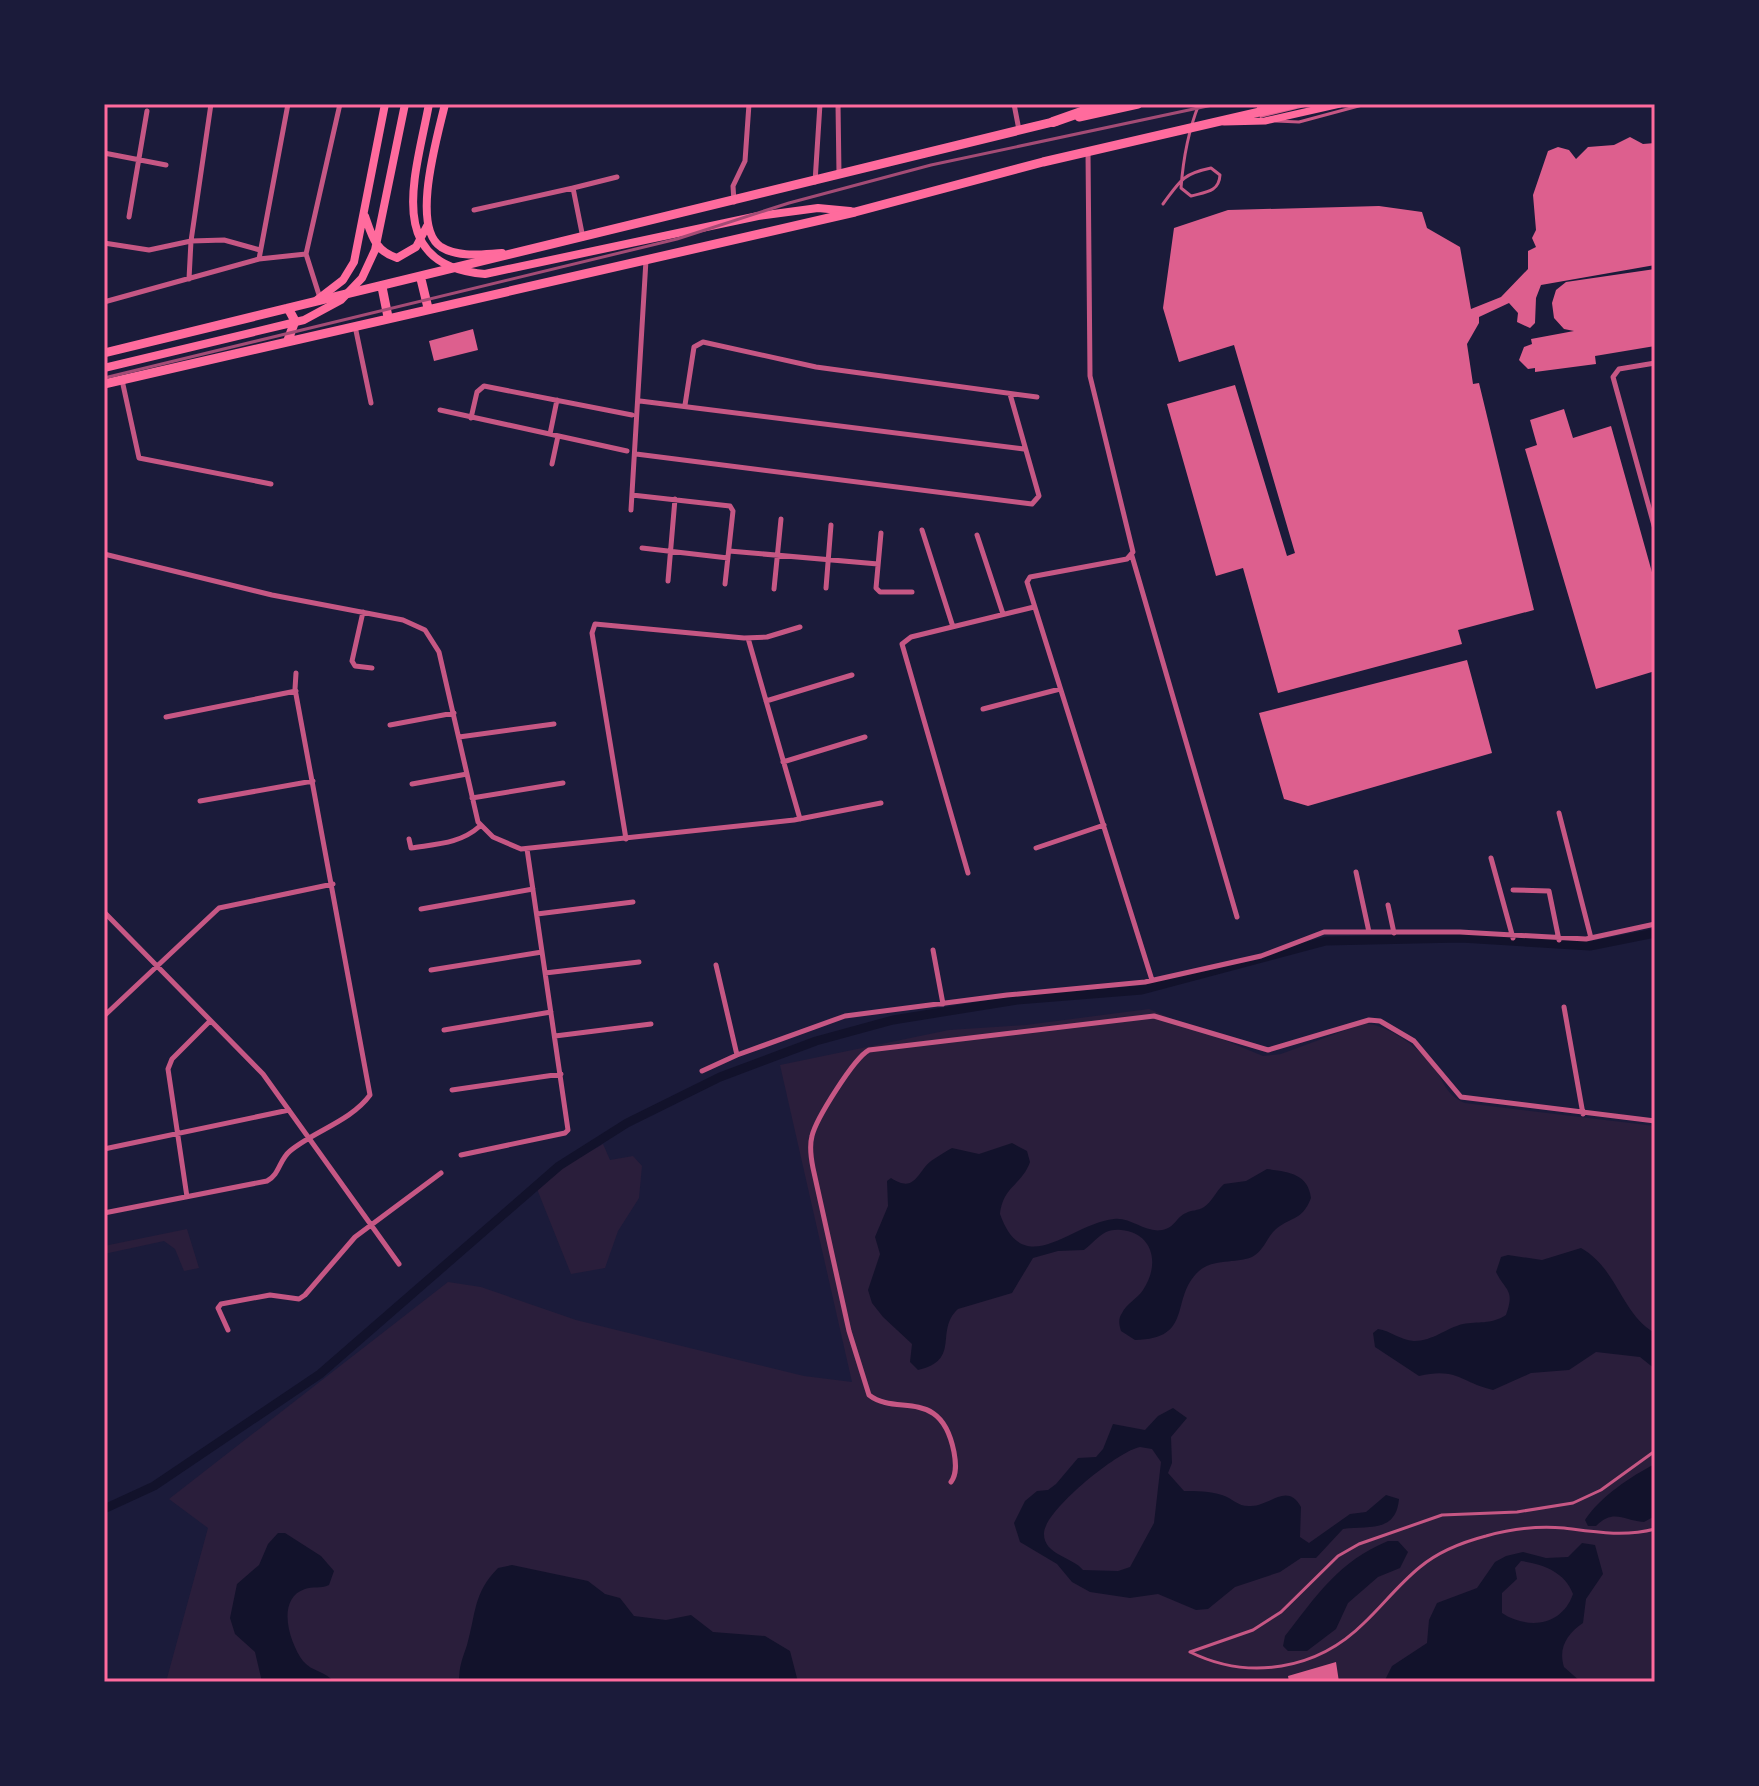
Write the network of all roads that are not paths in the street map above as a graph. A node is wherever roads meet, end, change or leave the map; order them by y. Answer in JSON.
{"nodes":[{"id":1,"x":211,"y":104,"type":"edge"},
{"id":2,"x":288,"y":104,"type":"edge"},
{"id":3,"x":340,"y":104,"type":"edge"},
{"id":4,"x":385,"y":104,"type":"edge"},
{"id":5,"x":405,"y":104,"type":"edge"},
{"id":6,"x":429,"y":104,"type":"edge"},
{"id":7,"x":445,"y":104,"type":"edge"},
{"id":8,"x":749,"y":104,"type":"edge"},
{"id":9,"x":820,"y":104,"type":"edge"},
{"id":10,"x":838,"y":104,"type":"edge"},
{"id":11,"x":1014,"y":104,"type":"edge"},
{"id":12,"x":1104,"y":104,"type":"edge"},
{"id":13,"x":1138,"y":104,"type":"edge"},
{"id":14,"x":1199,"y":104,"type":"edge"},
{"id":15,"x":1294,"y":104,"type":"edge"},
{"id":16,"x":1340,"y":104,"type":"edge"},
{"id":17,"x":1366,"y":104,"type":"edge"},
{"id":18,"x":147,"y":111,"type":"dead end"},
{"id":19,"x":1265,"y":121,"type":"junction"},
{"id":20,"x":1053,"y":122,"type":"junction"},
{"id":21,"x":1219,"y":122,"type":"junction"},
{"id":22,"x":1019,"y":131,"type":"junction"},
{"id":23,"x":1088,"y":151,"type":"junction"},
{"id":24,"x":104,"y":153,"type":"edge"},
{"id":25,"x":138,"y":161,"type":"junction"},
{"id":26,"x":166,"y":165,"type":"dead end"},
{"id":27,"x":617,"y":177,"type":"dead end"},
{"id":28,"x":839,"y":177,"type":"junction"},
{"id":29,"x":815,"y":183,"type":"junction"},
{"id":30,"x":573,"y":188,"type":"junction"},
{"id":31,"x":734,"y":203,"type":"junction"},
{"id":32,"x":1163,"y":204,"type":"dead end"},
{"id":33,"x":474,"y":210,"type":"dead end"},
{"id":34,"x":855,"y":212,"type":"junction"},
{"id":35,"x":365,"y":214,"type":"junction"},
{"id":36,"x":129,"y":217,"type":"dead end"},
{"id":37,"x":428,"y":226,"type":"junction"},
{"id":38,"x":584,"y":239,"type":"junction"},
{"id":39,"x":191,"y":241,"type":"junction"},
{"id":40,"x":104,"y":243,"type":"edge"},
{"id":41,"x":260,"y":250,"type":"junction"},
{"id":42,"x":527,"y":252,"type":"junction"},
{"id":43,"x":306,"y":254,"type":"junction"},
{"id":44,"x":259,"y":259,"type":"junction"},
{"id":45,"x":646,"y":260,"type":"junction"},
{"id":46,"x":189,"y":279,"type":"junction"},
{"id":47,"x":421,"y":279,"type":"junction"},
{"id":48,"x":382,"y":287,"type":"junction"},
{"id":49,"x":316,"y":301,"type":"junction"},
{"id":50,"x":104,"y":302,"type":"edge"},
{"id":51,"x":288,"y":308,"type":"junction"},
{"id":52,"x":428,"y":308,"type":"junction"},
{"id":53,"x":388,"y":317,"type":"junction"},
{"id":54,"x":354,"y":325,"type":"junction"},
{"id":55,"x":288,"y":340,"type":"junction"},
{"id":56,"x":104,"y":353,"type":"edge"},
{"id":57,"x":1655,"y":363,"type":"edge"},
{"id":58,"x":104,"y":368,"type":"edge"},
{"id":59,"x":122,"y":379,"type":"junction"},
{"id":60,"x":104,"y":384,"type":"edge"},
{"id":61,"x":1010,"y":394,"type":"junction"},
{"id":62,"x":1037,"y":397,"type":"dead end"},
{"id":63,"x":557,"y":400,"type":"junction"},
{"id":64,"x":640,"y":401,"type":"junction"},
{"id":65,"x":371,"y":403,"type":"dead end"},
{"id":66,"x":685,"y":405,"type":"junction"},
{"id":67,"x":440,"y":410,"type":"dead end"},
{"id":68,"x":632,"y":415,"type":"dead end"},
{"id":69,"x":471,"y":418,"type":"junction"},
{"id":70,"x":550,"y":434,"type":"junction"},
{"id":71,"x":558,"y":436,"type":"junction"},
{"id":72,"x":1024,"y":449,"type":"junction"},
{"id":73,"x":627,"y":451,"type":"dead end"},
{"id":74,"x":636,"y":454,"type":"junction"},
{"id":75,"x":552,"y":464,"type":"dead end"},
{"id":76,"x":271,"y":484,"type":"dead end"},
{"id":77,"x":632,"y":495,"type":"junction"},
{"id":78,"x":675,"y":499,"type":"junction"},
{"id":79,"x":631,"y":510,"type":"dead end"},
{"id":80,"x":781,"y":519,"type":"dead end"},
{"id":81,"x":831,"y":525,"type":"dead end"},
{"id":82,"x":1655,"y":529,"type":"edge"},
{"id":83,"x":922,"y":530,"type":"dead end"},
{"id":84,"x":881,"y":533,"type":"dead end"},
{"id":85,"x":977,"y":535,"type":"dead end"},
{"id":86,"x":642,"y":548,"type":"dead end"},
{"id":87,"x":671,"y":551,"type":"junction"},
{"id":88,"x":104,"y":554,"type":"edge"},
{"id":89,"x":729,"y":554,"type":"junction"},
{"id":90,"x":778,"y":555,"type":"junction"},
{"id":91,"x":1132,"y":556,"type":"junction"},
{"id":92,"x":828,"y":560,"type":"junction"},
{"id":93,"x":878,"y":564,"type":"junction"},
{"id":94,"x":668,"y":581,"type":"dead end"},
{"id":95,"x":725,"y":584,"type":"dead end"},
{"id":96,"x":826,"y":588,"type":"dead end"},
{"id":97,"x":774,"y":589,"type":"dead end"},
{"id":98,"x":912,"y":592,"type":"dead end"},
{"id":99,"x":1034,"y":607,"type":"junction"},
{"id":100,"x":363,"y":612,"type":"junction"},
{"id":101,"x":1003,"y":615,"type":"junction"},
{"id":102,"x":800,"y":627,"type":"dead end"},
{"id":103,"x":953,"y":627,"type":"junction"},
{"id":104,"x":748,"y":638,"type":"junction"},
{"id":105,"x":372,"y":668,"type":"dead end"},
{"id":106,"x":296,"y":673,"type":"dead end"},
{"id":107,"x":852,"y":675,"type":"dead end"},
{"id":108,"x":1060,"y":689,"type":"junction"},
{"id":109,"x":296,"y":691,"type":"junction"},
{"id":110,"x":766,"y":701,"type":"junction"},
{"id":111,"x":983,"y":709,"type":"dead end"},
{"id":112,"x":454,"y":713,"type":"junction"},
{"id":113,"x":166,"y":717,"type":"dead end"},
{"id":114,"x":554,"y":724,"type":"dead end"},
{"id":115,"x":390,"y":725,"type":"dead end"},
{"id":116,"x":459,"y":737,"type":"junction"},
{"id":117,"x":865,"y":737,"type":"dead end"},
{"id":118,"x":783,"y":762,"type":"junction"},
{"id":119,"x":467,"y":774,"type":"junction"},
{"id":120,"x":313,"y":781,"type":"junction"},
{"id":121,"x":563,"y":783,"type":"dead end"},
{"id":122,"x":412,"y":784,"type":"dead end"},
{"id":123,"x":472,"y":798,"type":"junction"},
{"id":124,"x":200,"y":801,"type":"dead end"},
{"id":125,"x":881,"y":803,"type":"dead end"},
{"id":126,"x":1559,"y":813,"type":"dead end"},
{"id":127,"x":800,"y":819,"type":"junction"},
{"id":128,"x":1104,"y":825,"type":"junction"},
{"id":129,"x":480,"y":826,"type":"junction"},
{"id":130,"x":409,"y":839,"type":"dead end"},
{"id":131,"x":626,"y":839,"type":"junction"},
{"id":132,"x":1036,"y":848,"type":"dead end"},
{"id":133,"x":527,"y":849,"type":"junction"},
{"id":134,"x":1491,"y":858,"type":"dead end"},
{"id":135,"x":1356,"y":872,"type":"dead end"},
{"id":136,"x":968,"y":873,"type":"dead end"},
{"id":137,"x":333,"y":884,"type":"junction"},
{"id":138,"x":533,"y":889,"type":"junction"},
{"id":139,"x":1513,"y":890,"type":"dead end"},
{"id":140,"x":633,"y":902,"type":"dead end"},
{"id":141,"x":1388,"y":905,"type":"dead end"},
{"id":142,"x":421,"y":909,"type":"dead end"},
{"id":143,"x":104,"y":912,"type":"edge"},
{"id":144,"x":537,"y":914,"type":"junction"},
{"id":145,"x":1237,"y":917,"type":"dead end"},
{"id":146,"x":1655,"y":924,"type":"edge"},
{"id":147,"x":1369,"y":932,"type":"junction"},
{"id":148,"x":1394,"y":933,"type":"junction"},
{"id":149,"x":1513,"y":938,"type":"junction"},
{"id":150,"x":1591,"y":938,"type":"junction"},
{"id":151,"x":1559,"y":940,"type":"junction"},
{"id":152,"x":933,"y":950,"type":"dead end"},
{"id":153,"x":542,"y":952,"type":"junction"},
{"id":154,"x":639,"y":962,"type":"dead end"},
{"id":155,"x":716,"y":965,"type":"dead end"},
{"id":156,"x":157,"y":966,"type":"junction"},
{"id":157,"x":431,"y":970,"type":"dead end"},
{"id":158,"x":545,"y":973,"type":"junction"},
{"id":159,"x":1152,"y":980,"type":"junction"},
{"id":160,"x":943,"y":1004,"type":"junction"},
{"id":161,"x":1564,"y":1007,"type":"dead end"},
{"id":162,"x":551,"y":1012,"type":"junction"},
{"id":163,"x":104,"y":1016,"type":"edge"},
{"id":164,"x":210,"y":1021,"type":"junction"},
{"id":165,"x":651,"y":1024,"type":"dead end"},
{"id":166,"x":444,"y":1030,"type":"dead end"},
{"id":167,"x":555,"y":1036,"type":"junction"},
{"id":168,"x":737,"y":1055,"type":"junction"},
{"id":169,"x":702,"y":1071,"type":"dead end"},
{"id":170,"x":561,"y":1074,"type":"junction"},
{"id":171,"x":452,"y":1090,"type":"dead end"},
{"id":172,"x":289,"y":1110,"type":"junction"},
{"id":173,"x":1583,"y":1114,"type":"junction"},
{"id":174,"x":1655,"y":1121,"type":"edge"},
{"id":175,"x":176,"y":1135,"type":"junction"},
{"id":176,"x":309,"y":1139,"type":"junction"},
{"id":177,"x":104,"y":1149,"type":"edge"},
{"id":178,"x":461,"y":1155,"type":"dead end"},
{"id":179,"x":441,"y":1173,"type":"dead end"},
{"id":180,"x":187,"y":1197,"type":"junction"},
{"id":181,"x":104,"y":1213,"type":"edge"},
{"id":182,"x":369,"y":1225,"type":"junction"},
{"id":183,"x":399,"y":1264,"type":"dead end"},
{"id":184,"x":228,"y":1330,"type":"dead end"},
{"id":185,"x":1655,"y":1451,"type":"edge"},
{"id":186,"x":951,"y":1482,"type":"dead end"},
{"id":187,"x":1655,"y":1529,"type":"edge"}],
"edges":[{"from":1,"to":39,"type":"street"},
{"from":2,"to":41,"type":"street"},
{"from":3,"to":43,"type":"street"},
{"from":4,"to":35,"type":"main road"},
{"from":5,"to":58,"type":"main road"},
{"from":6,"to":34,"type":"main road"},
{"from":7,"to":37,"type":"main road"},
{"from":8,"to":31,"type":"street"},
{"from":9,"to":29,"type":"street"},
{"from":10,"to":28,"type":"street"},
{"from":11,"to":22,"type":"street"},
{"from":12,"to":20,"type":"highway"},
{"from":13,"to":20,"type":"highway"},
{"from":14,"to":32,"type":"lane"},
{"from":15,"to":21,"type":"highway"},
{"from":16,"to":19,"type":"main road"},
{"from":17,"to":19,"type":"lane"},
{"from":18,"to":25,"type":"street"},
{"from":19,"to":21,"type":"main road"},
{"from":20,"to":22,"type":"highway"},
{"from":21,"to":23,"type":"highway"},
{"from":22,"to":28,"type":"highway"},
{"from":23,"to":34,"type":"highway"},
{"from":23,"to":91,"type":"street"},
{"from":24,"to":25,"type":"street"},
{"from":25,"to":26,"type":"street"},
{"from":25,"to":36,"type":"street"},
{"from":27,"to":30,"type":"street"},
{"from":28,"to":29,"type":"highway"},
{"from":29,"to":31,"type":"highway"},
{"from":30,"to":33,"type":"street"},
{"from":30,"to":38,"type":"street"},
{"from":31,"to":38,"type":"highway"},
{"from":34,"to":45,"type":"highway"},
{"from":35,"to":37,"type":"main road"},
{"from":35,"to":49,"type":"main road"},
{"from":37,"to":42,"type":"main road"},
{"from":38,"to":42,"type":"highway"},
{"from":39,"to":40,"type":"street"},
{"from":39,"to":41,"type":"street"},
{"from":39,"to":46,"type":"street"},
{"from":41,"to":44,"type":"street"},
{"from":42,"to":47,"type":"highway"},
{"from":43,"to":44,"type":"street"},
{"from":43,"to":49,"type":"street"},
{"from":44,"to":46,"type":"street"},
{"from":45,"to":52,"type":"highway"},
{"from":45,"to":64,"type":"street"},
{"from":46,"to":50,"type":"street"},
{"from":47,"to":48,"type":"highway"},
{"from":47,"to":52,"type":"highway"},
{"from":48,"to":49,"type":"highway"},
{"from":48,"to":53,"type":"highway"},
{"from":49,"to":51,"type":"highway"},
{"from":51,"to":55,"type":"highway"},
{"from":51,"to":56,"type":"highway"},
{"from":52,"to":53,"type":"highway"},
{"from":53,"to":54,"type":"highway"},
{"from":54,"to":55,"type":"highway"},
{"from":54,"to":65,"type":"street"},
{"from":55,"to":59,"type":"highway"},
{"from":57,"to":82,"type":"street"},
{"from":59,"to":60,"type":"highway"},
{"from":59,"to":76,"type":"street"},
{"from":61,"to":62,"type":"street"},
{"from":61,"to":66,"type":"street"},
{"from":61,"to":72,"type":"street"},
{"from":63,"to":68,"type":"street"},
{"from":63,"to":69,"type":"street"},
{"from":63,"to":70,"type":"street"},
{"from":64,"to":66,"type":"street"},
{"from":64,"to":74,"type":"street"},
{"from":66,"to":72,"type":"street"},
{"from":67,"to":69,"type":"street"},
{"from":69,"to":70,"type":"street"},
{"from":70,"to":71,"type":"street"},
{"from":71,"to":73,"type":"street"},
{"from":71,"to":75,"type":"street"},
{"from":72,"to":74,"type":"street"},
{"from":74,"to":77,"type":"street"},
{"from":77,"to":78,"type":"street"},
{"from":77,"to":79,"type":"street"},
{"from":78,"to":87,"type":"street"},
{"from":78,"to":89,"type":"street"},
{"from":80,"to":90,"type":"street"},
{"from":81,"to":92,"type":"street"},
{"from":83,"to":103,"type":"street"},
{"from":84,"to":93,"type":"street"},
{"from":85,"to":101,"type":"street"},
{"from":86,"to":87,"type":"street"},
{"from":87,"to":89,"type":"street"},
{"from":87,"to":94,"type":"street"},
{"from":88,"to":100,"type":"street"},
{"from":89,"to":90,"type":"street"},
{"from":89,"to":95,"type":"street"},
{"from":90,"to":92,"type":"street"},
{"from":90,"to":97,"type":"street"},
{"from":91,"to":99,"type":"street"},
{"from":91,"to":145,"type":"street"},
{"from":92,"to":93,"type":"street"},
{"from":92,"to":96,"type":"street"},
{"from":93,"to":98,"type":"street"},
{"from":99,"to":101,"type":"street"},
{"from":99,"to":108,"type":"street"},
{"from":100,"to":105,"type":"street"},
{"from":100,"to":112,"type":"street"},
{"from":101,"to":103,"type":"street"},
{"from":102,"to":104,"type":"street"},
{"from":103,"to":136,"type":"street"},
{"from":104,"to":110,"type":"street"},
{"from":104,"to":131,"type":"street"},
{"from":106,"to":109,"type":"street"},
{"from":107,"to":110,"type":"street"},
{"from":108,"to":111,"type":"street"},
{"from":108,"to":128,"type":"street"},
{"from":109,"to":113,"type":"street"},
{"from":109,"to":120,"type":"street"},
{"from":110,"to":118,"type":"street"},
{"from":112,"to":115,"type":"street"},
{"from":112,"to":116,"type":"street"},
{"from":114,"to":116,"type":"street"},
{"from":116,"to":119,"type":"street"},
{"from":117,"to":118,"type":"street"},
{"from":118,"to":127,"type":"street"},
{"from":119,"to":122,"type":"street"},
{"from":119,"to":123,"type":"street"},
{"from":120,"to":124,"type":"street"},
{"from":120,"to":137,"type":"street"},
{"from":121,"to":123,"type":"street"},
{"from":123,"to":129,"type":"street"},
{"from":125,"to":127,"type":"street"},
{"from":126,"to":150,"type":"street"},
{"from":127,"to":131,"type":"street"},
{"from":128,"to":132,"type":"street"},
{"from":128,"to":159,"type":"street"},
{"from":129,"to":130,"type":"street"},
{"from":129,"to":133,"type":"street"},
{"from":131,"to":133,"type":"street"},
{"from":133,"to":138,"type":"street"},
{"from":134,"to":149,"type":"street"},
{"from":135,"to":147,"type":"street"},
{"from":137,"to":156,"type":"street"},
{"from":137,"to":176,"type":"street"},
{"from":138,"to":142,"type":"street"},
{"from":138,"to":144,"type":"street"},
{"from":139,"to":151,"type":"street"},
{"from":140,"to":144,"type":"street"},
{"from":141,"to":148,"type":"street"},
{"from":143,"to":156,"type":"street"},
{"from":144,"to":153,"type":"street"},
{"from":146,"to":150,"type":"street"},
{"from":147,"to":148,"type":"street"},
{"from":147,"to":159,"type":"street"},
{"from":148,"to":149,"type":"street"},
{"from":149,"to":151,"type":"street"},
{"from":150,"to":151,"type":"street"},
{"from":152,"to":160,"type":"street"},
{"from":153,"to":157,"type":"street"},
{"from":153,"to":158,"type":"street"},
{"from":154,"to":158,"type":"street"},
{"from":155,"to":168,"type":"street"},
{"from":156,"to":163,"type":"street"},
{"from":156,"to":164,"type":"street"},
{"from":158,"to":162,"type":"street"},
{"from":159,"to":160,"type":"street"},
{"from":160,"to":168,"type":"street"},
{"from":161,"to":173,"type":"street"},
{"from":162,"to":166,"type":"street"},
{"from":162,"to":167,"type":"street"},
{"from":164,"to":172,"type":"street"},
{"from":164,"to":175,"type":"street"},
{"from":165,"to":167,"type":"street"},
{"from":167,"to":170,"type":"street"},
{"from":168,"to":169,"type":"street"},
{"from":170,"to":171,"type":"street"},
{"from":170,"to":178,"type":"street"},
{"from":172,"to":175,"type":"street"},
{"from":172,"to":176,"type":"street"},
{"from":173,"to":174,"type":"street"},
{"from":173,"to":186,"type":"street"},
{"from":175,"to":177,"type":"street"},
{"from":175,"to":180,"type":"street"},
{"from":176,"to":180,"type":"street"},
{"from":176,"to":182,"type":"street"},
{"from":179,"to":182,"type":"street"},
{"from":180,"to":181,"type":"street"},
{"from":182,"to":183,"type":"street"},
{"from":182,"to":184,"type":"street"},
{"from":185,"to":187,"type":"lane"}]}
